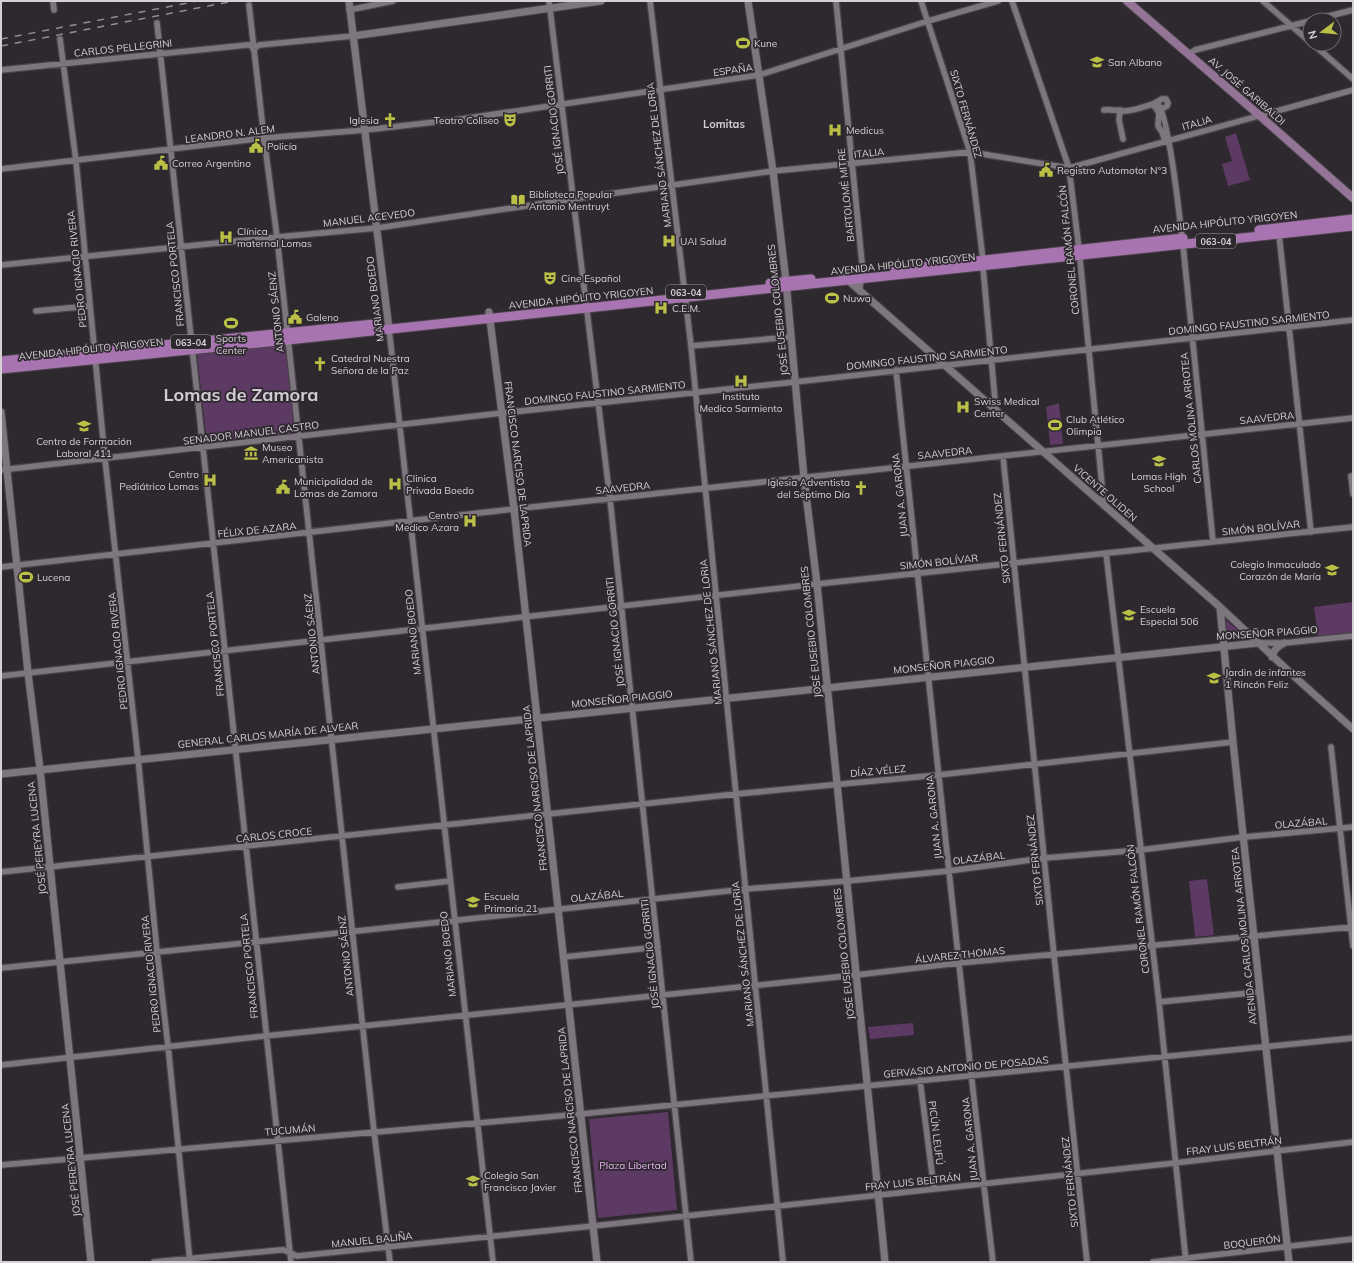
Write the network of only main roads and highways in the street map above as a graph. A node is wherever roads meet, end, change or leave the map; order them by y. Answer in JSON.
{"nodes":[{"id":1,"x":1127,"y":1,"type":"edge"},
{"id":2,"x":1353,"y":198,"type":"edge"},
{"id":3,"x":1353,"y":219,"type":"edge"},
{"id":4,"x":1353,"y":226,"type":"edge"},
{"id":5,"x":1183,"y":241,"type":"junction"},
{"id":6,"x":94,"y":356,"type":"junction"},
{"id":7,"x":1,"y":361,"type":"edge"},
{"id":8,"x":1,"y":369,"type":"edge"}],
"edges":[{"from":1,"to":2,"type":"main road","name":"AV. JOSÉ GARIBALDI"},
{"from":3,"to":5,"type":"main road","name":"AVENIDA HIPÓLITO YRIGOYEN","number":"063-04"},
{"from":4,"to":5,"type":"main road","name":"AVENIDA HIPÓLITO YRIGOYEN","number":"063-04"},
{"from":5,"to":6,"type":"main road","name":"AVENIDA HIPÓLITO YRIGOYEN","number":"063-04"},
{"from":6,"to":7,"type":"main road","name":"AVENIDA HIPÓLITO YRIGOYEN","number":"063-04"},
{"from":6,"to":8,"type":"main road","name":"AVENIDA HIPÓLITO YRIGOYEN","number":"063-04"}]}
